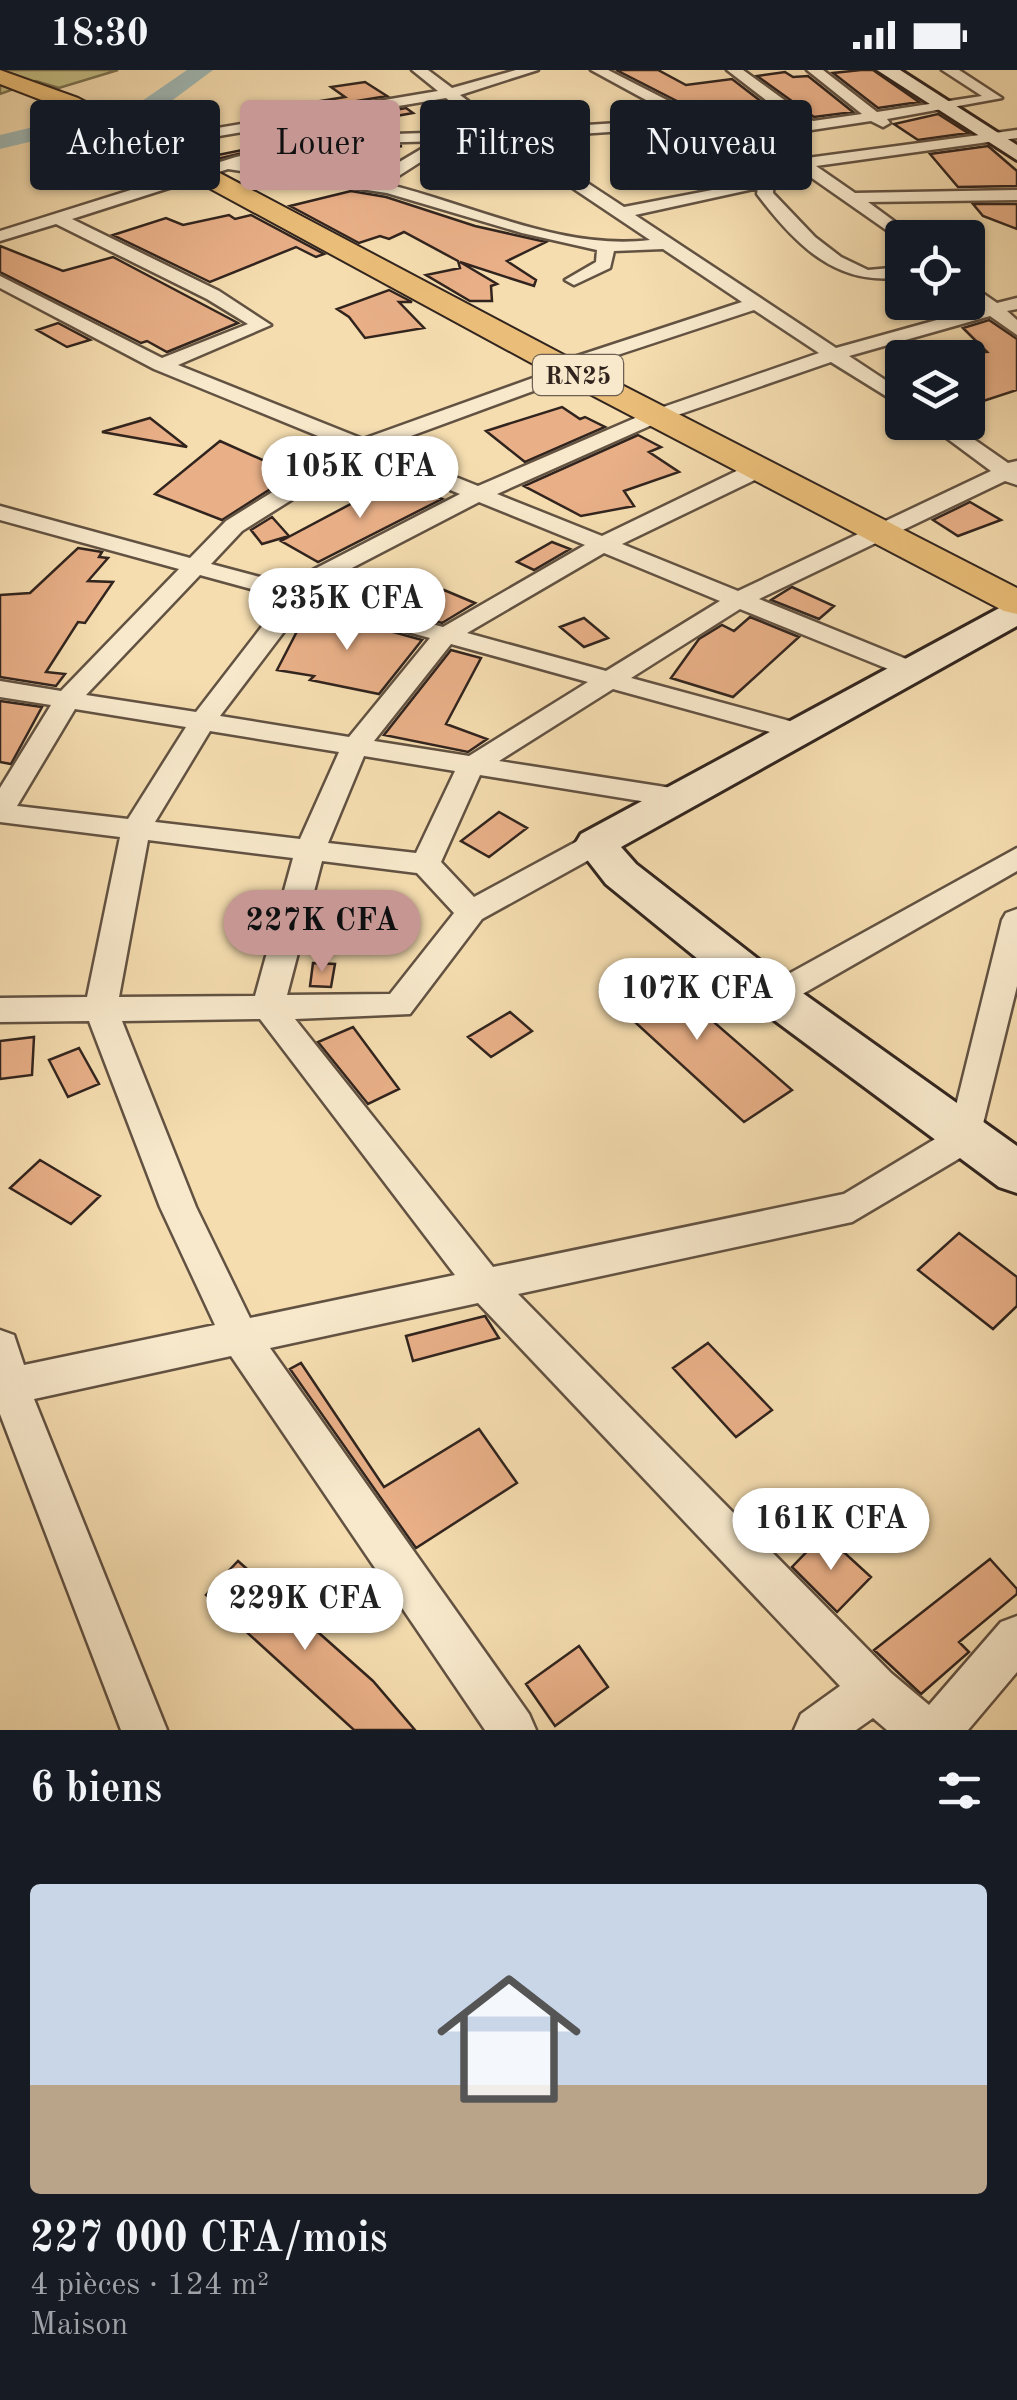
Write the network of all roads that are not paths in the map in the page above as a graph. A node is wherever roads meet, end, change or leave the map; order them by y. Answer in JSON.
{"nodes":[{"id":1,"x":419,"y":70,"type":"edge"},
{"id":2,"x":532,"y":70,"type":"edge"},
{"id":3,"x":598,"y":70,"type":"edge"},
{"id":4,"x":734,"y":70,"type":"edge"},
{"id":5,"x":814,"y":70,"type":"edge"},
{"id":6,"x":888,"y":70,"type":"edge"},
{"id":7,"x":949,"y":70,"type":"edge"},
{"id":8,"x":0,"y":77,"type":"edge"},
{"id":9,"x":450,"y":93,"type":"junction"},
{"id":10,"x":64,"y":100,"type":"edge"},
{"id":11,"x":459,"y":100,"type":"edge"},
{"id":12,"x":656,"y":100,"type":"edge"},
{"id":13,"x":775,"y":100,"type":"edge"},
{"id":14,"x":943,"y":104,"type":"junction"},
{"id":15,"x":874,"y":116,"type":"junction"},
{"id":16,"x":812,"y":126,"type":"edge"},
{"id":17,"x":220,"y":132,"type":"edge"},
{"id":18,"x":1007,"y":136,"type":"edge"},
{"id":19,"x":420,"y":137,"type":"edge"},
{"id":20,"x":918,"y":149,"type":"junction"},
{"id":21,"x":1017,"y":154,"type":"edge"},
{"id":22,"x":812,"y":165,"type":"edge"},
{"id":23,"x":220,"y":168,"type":"edge"},
{"id":24,"x":812,"y":171,"type":"edge"},
{"id":25,"x":220,"y":174,"type":"edge"},
{"id":26,"x":812,"y":183,"type":"edge"},
{"id":27,"x":832,"y":187,"type":"junction"},
{"id":28,"x":148,"y":190,"type":"edge"},
{"id":29,"x":385,"y":190,"type":"edge"},
{"id":30,"x":586,"y":190,"type":"edge"},
{"id":31,"x":697,"y":190,"type":"edge"},
{"id":32,"x":770,"y":190,"type":"edge"},
{"id":33,"x":1017,"y":194,"type":"edge"},
{"id":34,"x":849,"y":198,"type":"junction"},
{"id":35,"x":620,"y":213,"type":"junction"},
{"id":36,"x":58,"y":218,"type":"junction"},
{"id":37,"x":885,"y":222,"type":"edge"},
{"id":38,"x":0,"y":236,"type":"edge"},
{"id":39,"x":667,"y":243,"type":"junction"},
{"id":40,"x":606,"y":244,"type":"junction"},
{"id":41,"x":885,"y":274,"type":"edge"},
{"id":42,"x":574,"y":280,"type":"dead end"},
{"id":43,"x":0,"y":281,"type":"edge"},
{"id":44,"x":985,"y":301,"type":"edge"},
{"id":45,"x":757,"y":303,"type":"junction"},
{"id":46,"x":1017,"y":303,"type":"edge"},
{"id":47,"x":992,"y":307,"type":"junction"},
{"id":48,"x":1017,"y":329,"type":"edge"},
{"id":49,"x":835,"y":354,"type":"junction"},
{"id":50,"x":161,"y":365,"type":"junction"},
{"id":51,"x":566,"y":369,"type":"junction"},
{"id":52,"x":885,"y":388,"type":"edge"},
{"id":53,"x":656,"y":416,"type":"junction"},
{"id":54,"x":963,"y":440,"type":"edge"},
{"id":55,"x":359,"y":448,"type":"junction"},
{"id":56,"x":759,"y":469,"type":"junction"},
{"id":57,"x":1013,"y":473,"type":"edge"},
{"id":58,"x":476,"y":495,"type":"junction"},
{"id":59,"x":0,"y":513,"type":"edge"},
{"id":60,"x":881,"y":532,"type":"junction"},
{"id":61,"x":602,"y":545,"type":"junction"},
{"id":62,"x":192,"y":568,"type":"junction"},
{"id":63,"x":295,"y":596,"type":"junction"},
{"id":64,"x":738,"y":600,"type":"junction"},
{"id":65,"x":1017,"y":603,"type":"edge"},
{"id":66,"x":1017,"y":612,"type":"edge"},
{"id":67,"x":445,"y":636,"type":"junction"},
{"id":68,"x":912,"y":670,"type":"junction"},
{"id":69,"x":611,"y":682,"type":"junction"},
{"id":70,"x":0,"y":689,"type":"edge"},
{"id":71,"x":67,"y":700,"type":"junction"},
{"id":72,"x":202,"y":722,"type":"junction"},
{"id":73,"x":799,"y":732,"type":"junction"},
{"id":74,"x":354,"y":748,"type":"junction"},
{"id":75,"x":470,"y":767,"type":"junction"},
{"id":76,"x":678,"y":798,"type":"junction"},
{"id":77,"x":0,"y":812,"type":"edge"},
{"id":78,"x":135,"y":832,"type":"junction"},
{"id":79,"x":595,"y":844,"type":"junction"},
{"id":80,"x":310,"y":850,"type":"junction"},
{"id":81,"x":1017,"y":858,"type":"edge"},
{"id":82,"x":426,"y":864,"type":"junction"},
{"id":83,"x":471,"y":912,"type":"junction"},
{"id":84,"x":1017,"y":920,"type":"edge"},
{"id":85,"x":774,"y":996,"type":"junction"},
{"id":86,"x":268,"y":1008,"type":"junction"},
{"id":87,"x":101,"y":1009,"type":"junction"},
{"id":88,"x":0,"y":1010,"type":"edge"},
{"id":89,"x":965,"y":1138,"type":"junction"},
{"id":90,"x":1017,"y":1174,"type":"edge"},
{"id":91,"x":485,"y":1285,"type":"junction"},
{"id":92,"x":239,"y":1335,"type":"junction"},
{"id":93,"x":3,"y":1374,"type":"edge"},
{"id":94,"x":1017,"y":1638,"type":"edge"},
{"id":95,"x":875,"y":1689,"type":"junction"},
{"id":96,"x":144,"y":1730,"type":"edge"},
{"id":97,"x":513,"y":1730,"type":"edge"},
{"id":98,"x":816,"y":1730,"type":"edge"},
{"id":99,"x":922,"y":1730,"type":"edge"},
{"id":100,"x":938,"y":1730,"type":"edge"}],
"edges":[{"from":1,"to":9,"type":"street"},
{"from":2,"to":9,"type":"street"},
{"from":3,"to":12,"type":"street"},
{"from":4,"to":13,"type":"street"},
{"from":5,"to":15,"type":"street"},
{"from":6,"to":14,"type":"street"},
{"from":7,"to":14,"type":"street"},
{"from":8,"to":10,"type":"main road","number":"RN25"},
{"from":9,"to":11,"type":"street"},
{"from":9,"to":17,"type":"street"},
{"from":14,"to":15,"type":"street"},
{"from":14,"to":18,"type":"street"},
{"from":15,"to":16,"type":"street"},
{"from":15,"to":20,"type":"street"},
{"from":18,"to":20,"type":"street"},
{"from":18,"to":21,"type":"street"},
{"from":19,"to":23,"type":"street"},
{"from":20,"to":22,"type":"street"},
{"from":24,"to":27,"type":"street"},
{"from":25,"to":51,"type":"main road","number":"RN25"},
{"from":26,"to":27,"type":"street"},
{"from":27,"to":34,"type":"street"},
{"from":28,"to":36,"type":"street"},
{"from":29,"to":40,"type":"street"},
{"from":30,"to":35,"type":"street"},
{"from":31,"to":35,"type":"street"},
{"from":32,"to":41,"type":"street"},
{"from":33,"to":34,"type":"street"},
{"from":34,"to":37,"type":"street"},
{"from":35,"to":39,"type":"street"},
{"from":36,"to":38,"type":"street"},
{"from":36,"to":50,"type":"street"},
{"from":39,"to":40,"type":"street"},
{"from":39,"to":45,"type":"street"},
{"from":40,"to":42,"type":"street"},
{"from":43,"to":50,"type":"street"},
{"from":44,"to":47,"type":"street"},
{"from":45,"to":49,"type":"street"},
{"from":45,"to":51,"type":"street"},
{"from":46,"to":47,"type":"street"},
{"from":47,"to":48,"type":"street"},
{"from":47,"to":49,"type":"street"},
{"from":49,"to":52,"type":"street"},
{"from":49,"to":53,"type":"street"},
{"from":50,"to":55,"type":"street"},
{"from":51,"to":53,"type":"main road","number":"RN25"},
{"from":51,"to":55,"type":"street"},
{"from":53,"to":56,"type":"main road","number":"RN25"},
{"from":53,"to":58,"type":"street"},
{"from":54,"to":57,"type":"street"},
{"from":55,"to":58,"type":"street"},
{"from":55,"to":62,"type":"street"},
{"from":56,"to":60,"type":"main road","number":"RN25"},
{"from":56,"to":61,"type":"street"},
{"from":57,"to":60,"type":"street"},
{"from":58,"to":61,"type":"street"},
{"from":58,"to":63,"type":"street"},
{"from":59,"to":62,"type":"street"},
{"from":60,"to":64,"type":"street"},
{"from":60,"to":65,"type":"main road","number":"RN25"},
{"from":61,"to":64,"type":"street"},
{"from":61,"to":67,"type":"street"},
{"from":62,"to":63,"type":"street"},
{"from":62,"to":71,"type":"street"},
{"from":63,"to":67,"type":"street"},
{"from":63,"to":72,"type":"street"},
{"from":64,"to":68,"type":"street"},
{"from":64,"to":69,"type":"street"},
{"from":66,"to":68,"type":"street"},
{"from":67,"to":69,"type":"street"},
{"from":67,"to":74,"type":"street"},
{"from":68,"to":73,"type":"street"},
{"from":69,"to":73,"type":"street"},
{"from":69,"to":75,"type":"street"},
{"from":70,"to":71,"type":"street"},
{"from":71,"to":72,"type":"street"},
{"from":71,"to":77,"type":"street"},
{"from":72,"to":74,"type":"street"},
{"from":72,"to":78,"type":"street"},
{"from":73,"to":76,"type":"street"},
{"from":74,"to":75,"type":"street"},
{"from":74,"to":80,"type":"street"},
{"from":75,"to":76,"type":"street"},
{"from":75,"to":82,"type":"street"},
{"from":76,"to":79,"type":"street"},
{"from":77,"to":78,"type":"street"},
{"from":78,"to":80,"type":"street"},
{"from":78,"to":87,"type":"street"},
{"from":79,"to":83,"type":"street"},
{"from":79,"to":85,"type":"street"},
{"from":80,"to":82,"type":"street"},
{"from":80,"to":86,"type":"street"},
{"from":81,"to":85,"type":"street"},
{"from":82,"to":83,"type":"street"},
{"from":83,"to":86,"type":"street"},
{"from":84,"to":89,"type":"street"},
{"from":85,"to":89,"type":"street"},
{"from":86,"to":87,"type":"street"},
{"from":86,"to":91,"type":"street"},
{"from":87,"to":88,"type":"street"},
{"from":87,"to":92,"type":"street"},
{"from":89,"to":90,"type":"street"},
{"from":89,"to":91,"type":"street"},
{"from":91,"to":92,"type":"street"},
{"from":91,"to":95,"type":"street"},
{"from":92,"to":93,"type":"street"},
{"from":92,"to":97,"type":"street"},
{"from":93,"to":96,"type":"street"},
{"from":94,"to":100,"type":"street"},
{"from":95,"to":98,"type":"street"},
{"from":95,"to":99,"type":"street"}]}
